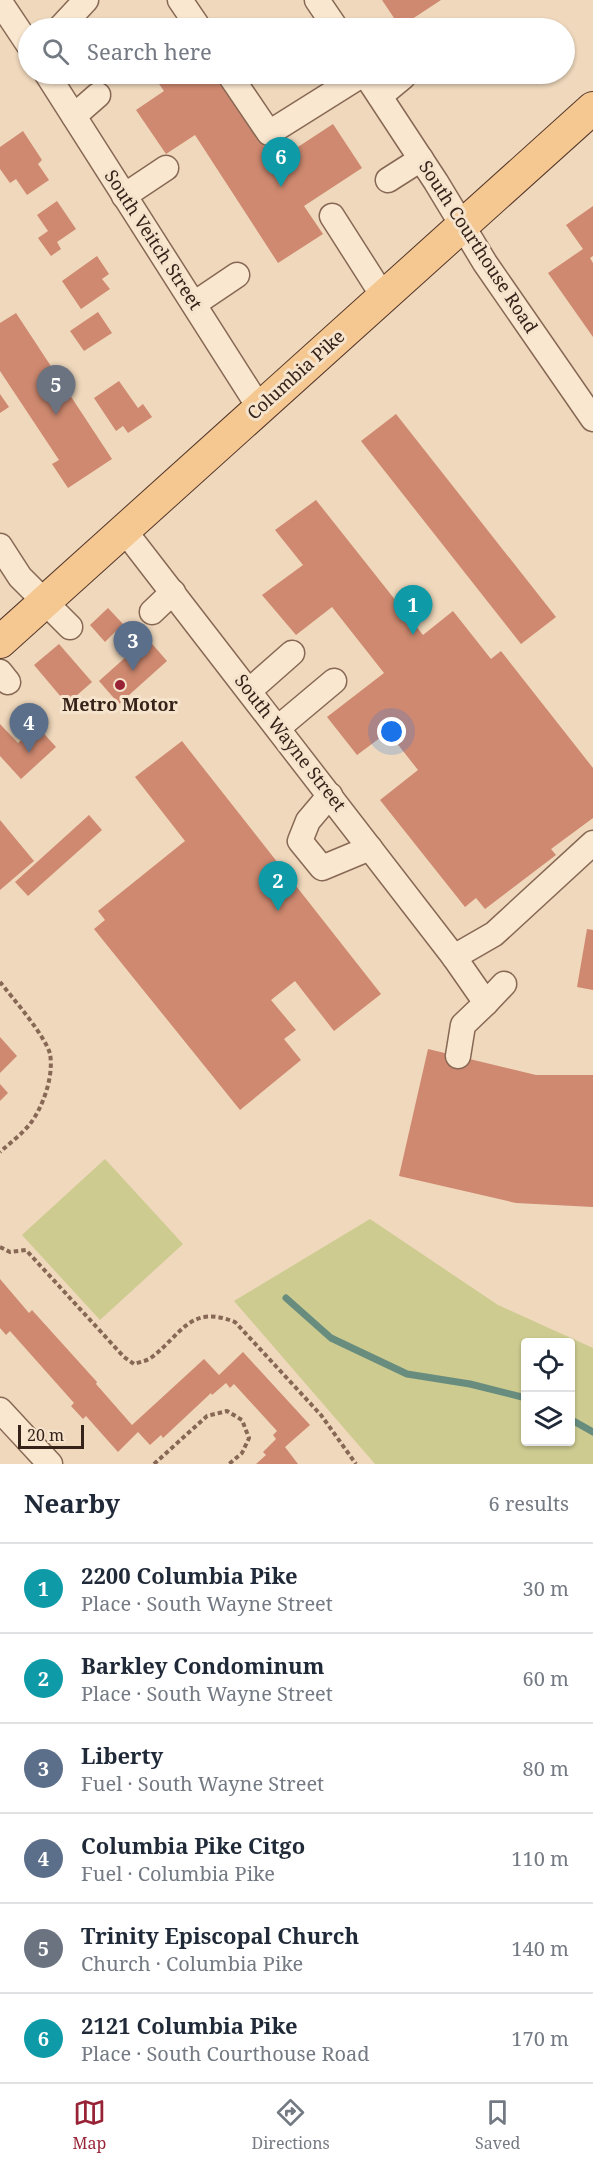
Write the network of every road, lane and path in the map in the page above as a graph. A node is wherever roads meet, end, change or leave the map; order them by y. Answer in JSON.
{"nodes":[{"id":1,"x":86,"y":0,"type":"edge"},
{"id":2,"x":180,"y":0,"type":"edge"},
{"id":3,"x":317,"y":0,"type":"edge"},
{"id":4,"x":0,"y":2,"type":"edge"},
{"id":5,"x":69,"y":18,"type":"edge"},
{"id":6,"x":192,"y":18,"type":"edge"},
{"id":7,"x":329,"y":18,"type":"edge"},
{"id":8,"x":18,"y":29,"type":"edge"},
{"id":9,"x":53,"y":84,"type":"edge"},
{"id":10,"x":236,"y":84,"type":"edge"},
{"id":11,"x":348,"y":84,"type":"edge"},
{"id":12,"x":371,"y":84,"type":"edge"},
{"id":13,"x":395,"y":84,"type":"edge"},
{"id":14,"x":98,"y":95,"type":"dead end"},
{"id":15,"x":380,"y":96,"type":"junction"},
{"id":16,"x":593,"y":108,"type":"edge"},
{"id":17,"x":74,"y":116,"type":"junction"},
{"id":18,"x":422,"y":159,"type":"junction"},
{"id":19,"x":166,"y":168,"type":"dead end"},
{"id":20,"x":388,"y":180,"type":"dead end"},
{"id":21,"x":124,"y":196,"type":"junction"},
{"id":22,"x":332,"y":216,"type":"dead end"},
{"id":23,"x":463,"y":226,"type":"junction"},
{"id":24,"x":237,"y":275,"type":"dead end"},
{"id":25,"x":383,"y":296,"type":"junction"},
{"id":26,"x":194,"y":304,"type":"junction"},
{"id":27,"x":260,"y":407,"type":"junction"},
{"id":28,"x":593,"y":419,"type":"edge"},
{"id":29,"x":124,"y":530,"type":"junction"},
{"id":30,"x":0,"y":546,"type":"edge"},
{"id":31,"x":173,"y":592,"type":"junction"},
{"id":32,"x":46,"y":600,"type":"junction"},
{"id":33,"x":152,"y":612,"type":"dead end"},
{"id":34,"x":70,"y":627,"type":"dead end"},
{"id":35,"x":0,"y":642,"type":"edge"},
{"id":36,"x":292,"y":653,"type":"dead end"},
{"id":37,"x":334,"y":681,"type":"dead end"},
{"id":38,"x":249,"y":691,"type":"junction"},
{"id":39,"x":278,"y":728,"type":"junction"},
{"id":40,"x":330,"y":795,"type":"junction"},
{"id":41,"x":593,"y":843,"type":"edge"},
{"id":42,"x":370,"y":848,"type":"junction"},
{"id":43,"x":454,"y":957,"type":"junction"},
{"id":44,"x":0,"y":982,"type":"edge"},
{"id":45,"x":504,"y":984,"type":"dead end"},
{"id":46,"x":486,"y":1003,"type":"junction"},
{"id":47,"x":458,"y":1056,"type":"dead end"},
{"id":48,"x":0,"y":1152,"type":"edge"},
{"id":49,"x":0,"y":1247,"type":"edge"},
{"id":50,"x":0,"y":1410,"type":"edge"},
{"id":51,"x":50,"y":1464,"type":"edge"},
{"id":52,"x":154,"y":1464,"type":"edge"},
{"id":53,"x":229,"y":1464,"type":"edge"},
{"id":54,"x":356,"y":1464,"type":"edge"}],
"edges":[{"from":1,"to":5,"type":"street"},
{"from":2,"to":6,"type":"street"},
{"from":3,"to":7,"type":"street"},
{"from":4,"to":8,"type":"street"},
{"from":9,"to":17,"type":"street","name":"South Veitch Street"},
{"from":10,"to":11,"type":"street"},
{"from":12,"to":15,"type":"street","name":"South Courthouse Road"},
{"from":13,"to":15,"type":"street"},
{"from":14,"to":17,"type":"street"},
{"from":15,"to":18,"type":"street","name":"South Courthouse Road"},
{"from":16,"to":23,"type":"main road","name":"Columbia Pike"},
{"from":17,"to":21,"type":"street","name":"South Veitch Street"},
{"from":18,"to":20,"type":"street"},
{"from":18,"to":23,"type":"street","name":"South Courthouse Road"},
{"from":19,"to":21,"type":"street"},
{"from":21,"to":26,"type":"street","name":"South Veitch Street"},
{"from":22,"to":25,"type":"street"},
{"from":23,"to":25,"type":"main road","name":"Columbia Pike"},
{"from":23,"to":28,"type":"street","name":"South Courthouse Road"},
{"from":24,"to":26,"type":"street"},
{"from":25,"to":27,"type":"main road","name":"Columbia Pike"},
{"from":26,"to":27,"type":"street","name":"South Veitch Street"},
{"from":27,"to":29,"type":"main road","name":"Columbia Pike"},
{"from":29,"to":31,"type":"street","name":"South Wayne Street"},
{"from":29,"to":32,"type":"main road","name":"Columbia Pike"},
{"from":30,"to":32,"type":"street"},
{"from":31,"to":33,"type":"street"},
{"from":31,"to":38,"type":"street","name":"South Wayne Street"},
{"from":32,"to":34,"type":"street"},
{"from":32,"to":35,"type":"main road","name":"Columbia Pike"},
{"from":36,"to":38,"type":"street"},
{"from":37,"to":39,"type":"street"},
{"from":38,"to":39,"type":"street","name":"South Wayne Street"},
{"from":39,"to":40,"type":"street","name":"South Wayne Street"},
{"from":40,"to":42,"type":"street","name":"South Wayne Street"},
{"from":40,"to":42,"type":"street"},
{"from":41,"to":43,"type":"street"},
{"from":42,"to":43,"type":"street","name":"South Wayne Street"},
{"from":43,"to":46,"type":"street","name":"South Wayne Street"},
{"from":44,"to":48,"type":"path"},
{"from":45,"to":46,"type":"street"},
{"from":46,"to":47,"type":"street"},
{"from":49,"to":54,"type":"path"},
{"from":50,"to":51,"type":"street"},
{"from":52,"to":53,"type":"path"}]}
